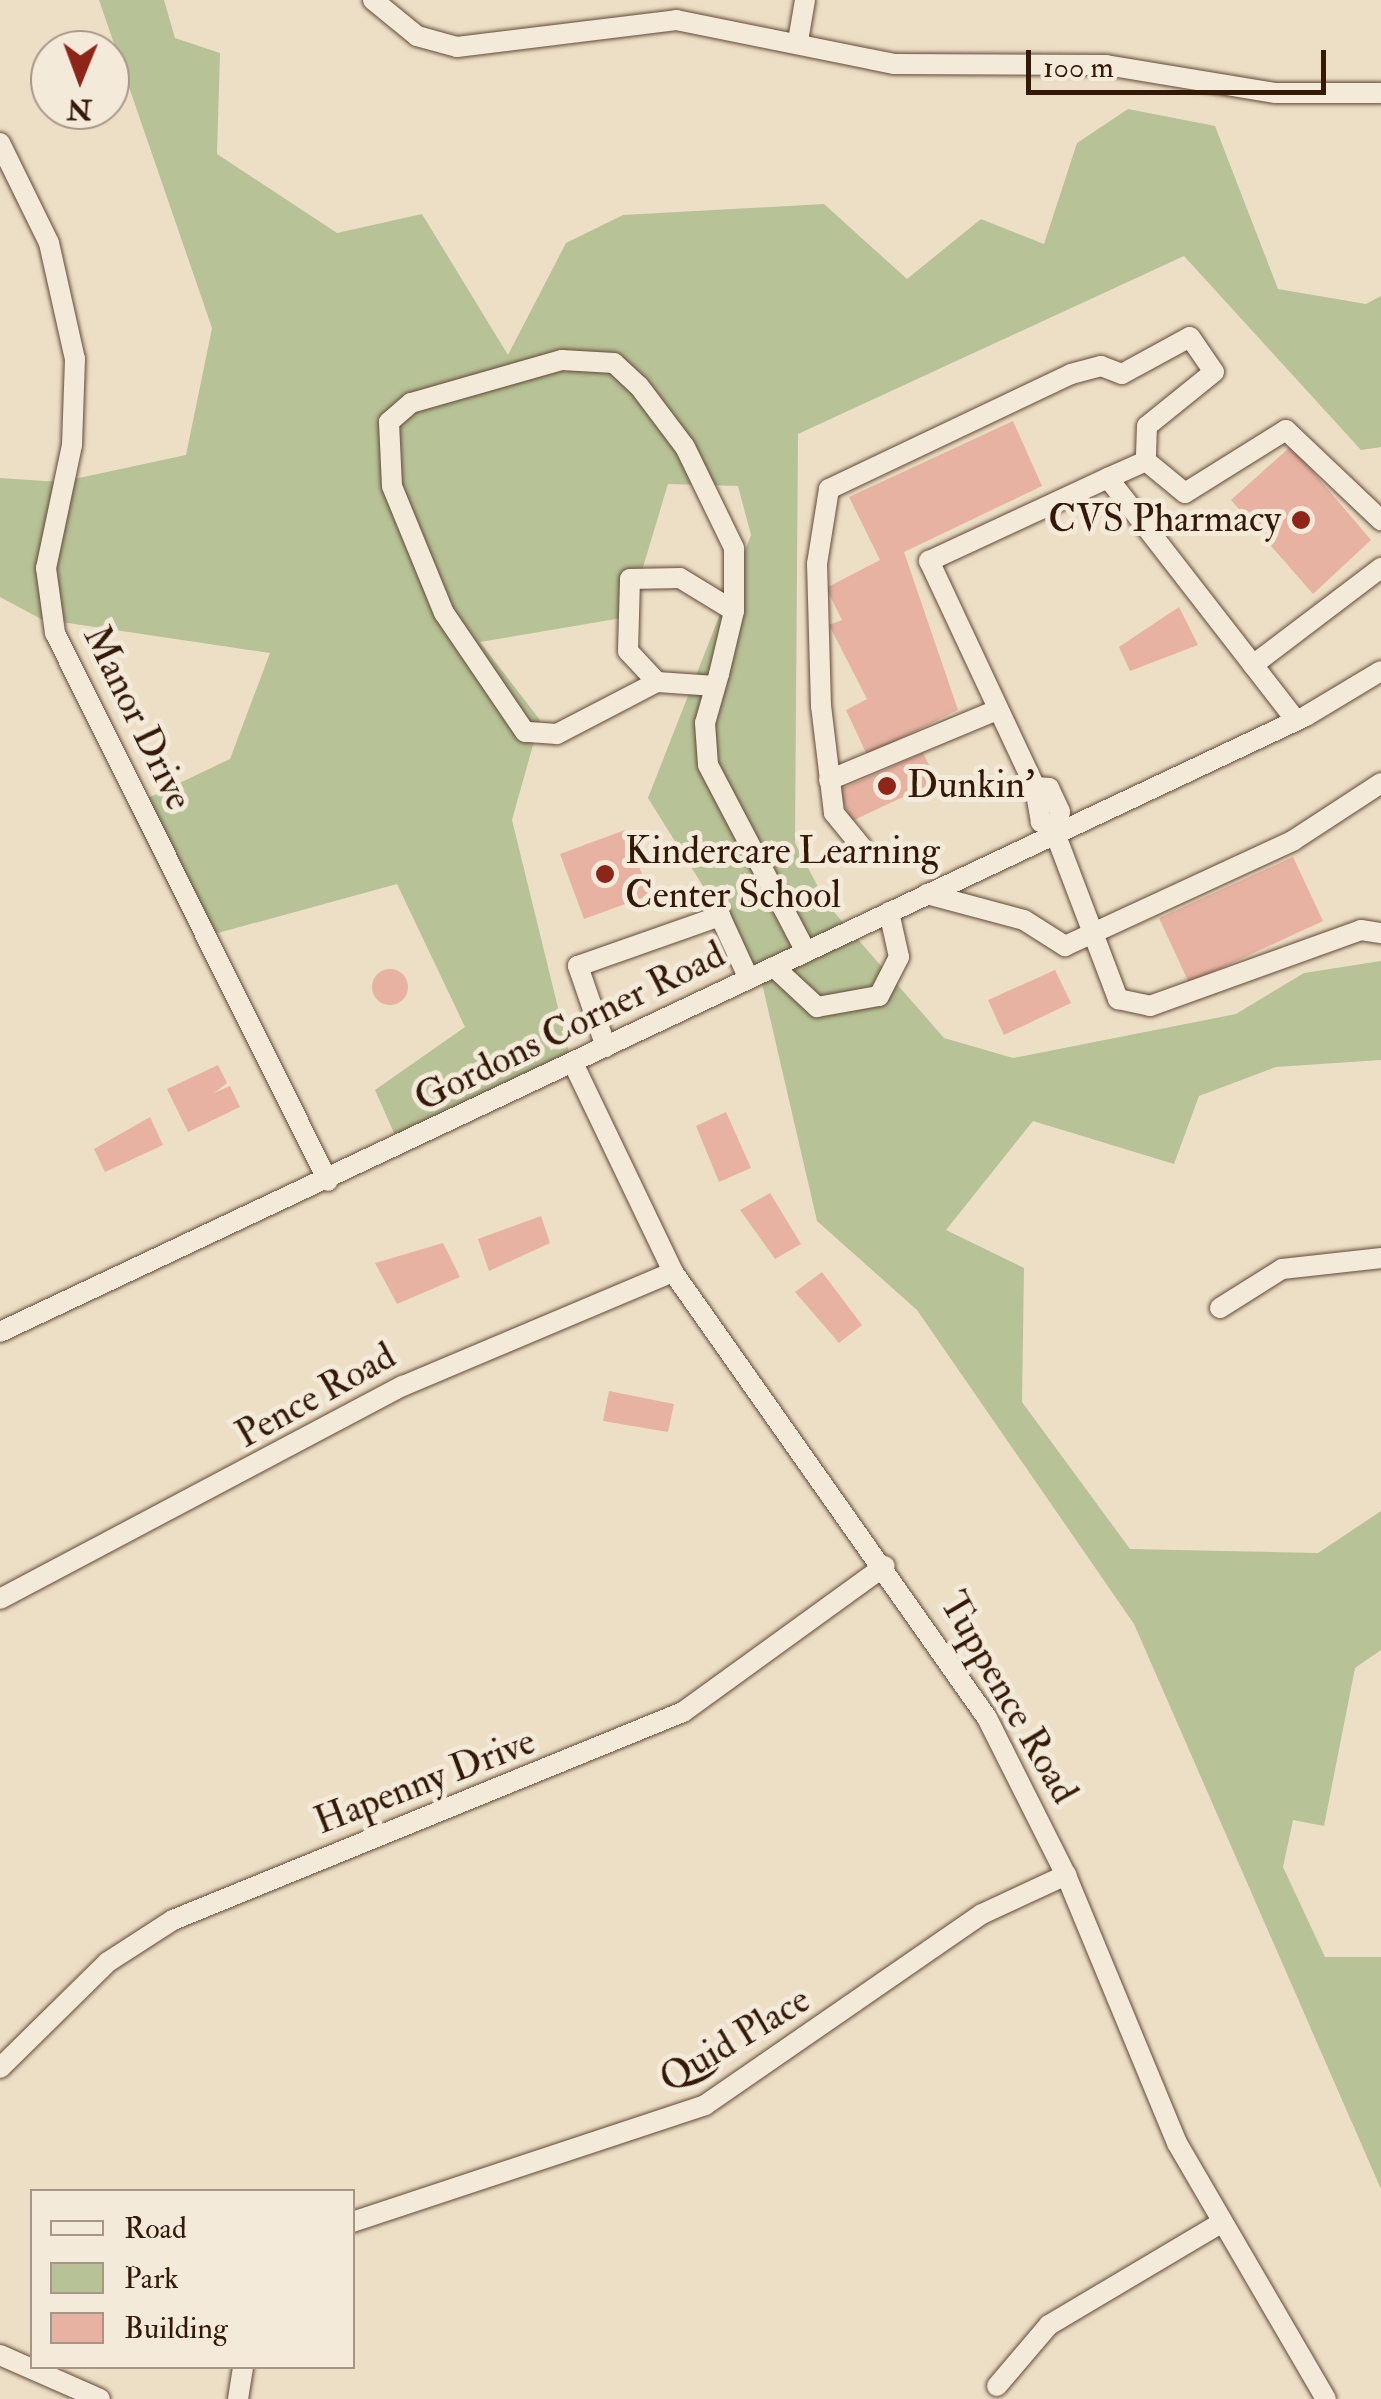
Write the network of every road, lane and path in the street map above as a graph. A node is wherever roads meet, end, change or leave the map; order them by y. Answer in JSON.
{"nodes":[{"id":1,"x":373,"y":0,"type":"edge"},
{"id":2,"x":805,"y":0,"type":"edge"},
{"id":3,"x":798,"y":41,"type":"junction"},
{"id":4,"x":1381,"y":93,"type":"edge"},
{"id":5,"x":0,"y":144,"type":"edge"},
{"id":6,"x":7,"y":174,"type":"edge"},
{"id":7,"x":1146,"y":461,"type":"junction"},
{"id":8,"x":1108,"y":478,"type":"junction"},
{"id":9,"x":1381,"y":520,"type":"edge"},
{"id":10,"x":1381,"y":568,"type":"edge"},
{"id":11,"x":734,"y":611,"type":"junction"},
{"id":12,"x":1253,"y":666,"type":"junction"},
{"id":13,"x":1381,"y":671,"type":"edge"},
{"id":14,"x":658,"y":682,"type":"junction"},
{"id":15,"x":716,"y":686,"type":"junction"},
{"id":16,"x":995,"y":711,"type":"junction"},
{"id":17,"x":1296,"y":720,"type":"junction"},
{"id":18,"x":829,"y":780,"type":"junction"},
{"id":19,"x":1381,"y":783,"type":"edge"},
{"id":20,"x":1054,"y":829,"type":"junction"},
{"id":21,"x":861,"y":846,"type":"dead end"},
{"id":22,"x":927,"y":894,"type":"junction"},
{"id":23,"x":888,"y":912,"type":"junction"},
{"id":24,"x":1381,"y":933,"type":"edge"},
{"id":25,"x":1090,"y":938,"type":"junction"},
{"id":26,"x":806,"y":952,"type":"junction"},
{"id":27,"x":774,"y":966,"type":"junction"},
{"id":28,"x":749,"y":979,"type":"junction"},
{"id":29,"x":606,"y":1047,"type":"junction"},
{"id":30,"x":574,"y":1065,"type":"junction"},
{"id":31,"x":328,"y":1182,"type":"junction"},
{"id":32,"x":1381,"y":1258,"type":"edge"},
{"id":33,"x":673,"y":1272,"type":"junction"},
{"id":34,"x":1220,"y":1308,"type":"dead end"},
{"id":35,"x":0,"y":1332,"type":"edge"},
{"id":36,"x":885,"y":1566,"type":"junction"},
{"id":37,"x":0,"y":1600,"type":"edge"},
{"id":38,"x":1066,"y":1875,"type":"junction"},
{"id":39,"x":0,"y":2068,"type":"edge"},
{"id":40,"x":355,"y":2221,"type":"edge"},
{"id":41,"x":1221,"y":2223,"type":"junction"},
{"id":42,"x":0,"y":2356,"type":"edge"},
{"id":43,"x":30,"y":2369,"type":"edge"},
{"id":44,"x":30,"y":2369,"type":"edge"},
{"id":45,"x":243,"y":2369,"type":"edge"},
{"id":46,"x":997,"y":2386,"type":"dead end"},
{"id":47,"x":100,"y":2399,"type":"edge"},
{"id":48,"x":238,"y":2399,"type":"edge"},
{"id":49,"x":1326,"y":2399,"type":"edge"}],
"edges":[{"from":1,"to":3,"type":"street"},
{"from":2,"to":3,"type":"street"},
{"from":3,"to":4,"type":"street"},
{"from":5,"to":6,"type":"street","name":"Manor Drive"},
{"from":6,"to":31,"type":"street","name":"Manor Drive"},
{"from":7,"to":8,"type":"street"},
{"from":7,"to":9,"type":"street"},
{"from":7,"to":18,"type":"street"},
{"from":8,"to":12,"type":"street"},
{"from":8,"to":16,"type":"street"},
{"from":10,"to":12,"type":"street"},
{"from":11,"to":14,"type":"street"},
{"from":11,"to":14,"type":"street"},
{"from":11,"to":15,"type":"street"},
{"from":12,"to":17,"type":"street"},
{"from":13,"to":17,"type":"street","name":"Gordons Corner Road"},
{"from":14,"to":15,"type":"street"},
{"from":15,"to":26,"type":"street"},
{"from":16,"to":18,"type":"street"},
{"from":16,"to":20,"type":"street"},
{"from":17,"to":20,"type":"street","name":"Gordons Corner Road"},
{"from":18,"to":21,"type":"street"},
{"from":19,"to":25,"type":"street"},
{"from":20,"to":22,"type":"street","name":"Gordons Corner Road"},
{"from":20,"to":25,"type":"street"},
{"from":22,"to":23,"type":"street","name":"Gordons Corner Road"},
{"from":22,"to":25,"type":"street"},
{"from":23,"to":26,"type":"street","name":"Gordons Corner Road"},
{"from":23,"to":27,"type":"street"},
{"from":24,"to":25,"type":"street"},
{"from":26,"to":27,"type":"street","name":"Gordons Corner Road"},
{"from":27,"to":28,"type":"street","name":"Gordons Corner Road"},
{"from":28,"to":29,"type":"street","name":"Gordons Corner Road"},
{"from":28,"to":29,"type":"street"},
{"from":29,"to":30,"type":"street","name":"Gordons Corner Road"},
{"from":30,"to":31,"type":"street","name":"Gordons Corner Road"},
{"from":30,"to":33,"type":"street","name":"Tuppence Road"},
{"from":31,"to":35,"type":"street","name":"Gordons Corner Road"},
{"from":32,"to":34,"type":"street"},
{"from":33,"to":36,"type":"street","name":"Tuppence Road"},
{"from":33,"to":37,"type":"street","name":"Pence Road"},
{"from":36,"to":38,"type":"street","name":"Tuppence Road"},
{"from":36,"to":39,"type":"street","name":"Hapenny Drive"},
{"from":38,"to":40,"type":"street","name":"Quid Place"},
{"from":38,"to":41,"type":"street","name":"Tuppence Road"},
{"from":41,"to":46,"type":"street"},
{"from":41,"to":49,"type":"street","name":"Tuppence Road"},
{"from":42,"to":44,"type":"street"},
{"from":43,"to":47,"type":"street"},
{"from":45,"to":48,"type":"street"}]}
